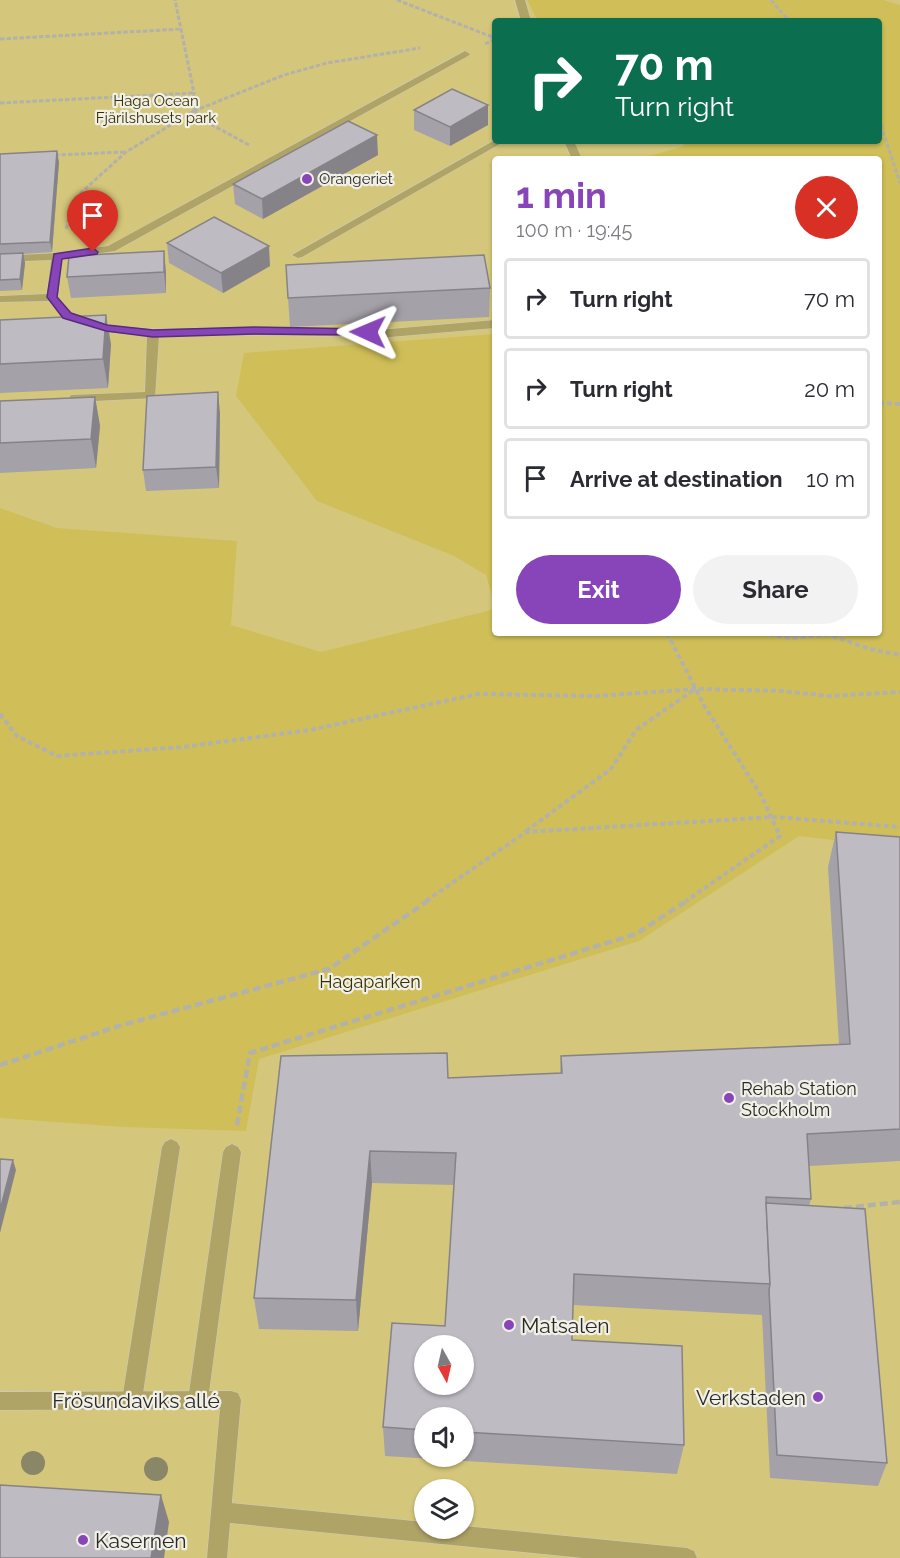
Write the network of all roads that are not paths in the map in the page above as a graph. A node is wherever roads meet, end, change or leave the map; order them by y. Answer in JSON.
{"nodes":[{"id":1,"x":520,"y":0,"type":"edge"},
{"id":2,"x":525,"y":18,"type":"edge"},
{"id":3,"x":465,"y":54,"type":"road end"},
{"id":4,"x":495,"y":144,"type":"edge"},
{"id":5,"x":298,"y":255,"type":"dead end"},
{"id":6,"x":57,"y":256,"type":"junction"},
{"id":7,"x":0,"y":259,"type":"edge"},
{"id":8,"x":52,"y":297,"type":"junction"},
{"id":9,"x":0,"y":299,"type":"edge"},
{"id":10,"x":492,"y":324,"type":"edge"},
{"id":11,"x":153,"y":333,"type":"junction"},
{"id":12,"x":58,"y":399,"type":"edge"},
{"id":13,"x":171,"y":1147,"type":"dead end"},
{"id":14,"x":232,"y":1152,"type":"road end"},
{"id":15,"x":132,"y":1400,"type":"junction"},
{"id":16,"x":198,"y":1400,"type":"junction"},
{"id":17,"x":0,"y":1401,"type":"edge"},
{"id":18,"x":221,"y":1512,"type":"junction"},
{"id":19,"x":217,"y":1558,"type":"edge"},
{"id":20,"x":687,"y":1558,"type":"edge"}],
"edges":[{"from":1,"to":2,"type":"street"},
{"from":3,"to":6,"type":"street"},
{"from":4,"to":5,"type":"street"},
{"from":6,"to":7,"type":"street"},
{"from":6,"to":8,"type":"street"},
{"from":8,"to":9,"type":"street"},
{"from":8,"to":11,"type":"street"},
{"from":10,"to":11,"type":"street"},
{"from":11,"to":12,"type":"street"},
{"from":13,"to":15,"type":"street"},
{"from":14,"to":16,"type":"street"},
{"from":15,"to":16,"type":"street","name":"Frösundaviks allé"},
{"from":15,"to":17,"type":"street","name":"Frösundaviks allé"},
{"from":16,"to":18,"type":"street","name":"Frösundaviks allé"},
{"from":18,"to":19,"type":"street","name":"Frösundaviks allé"},
{"from":18,"to":20,"type":"street"}]}
